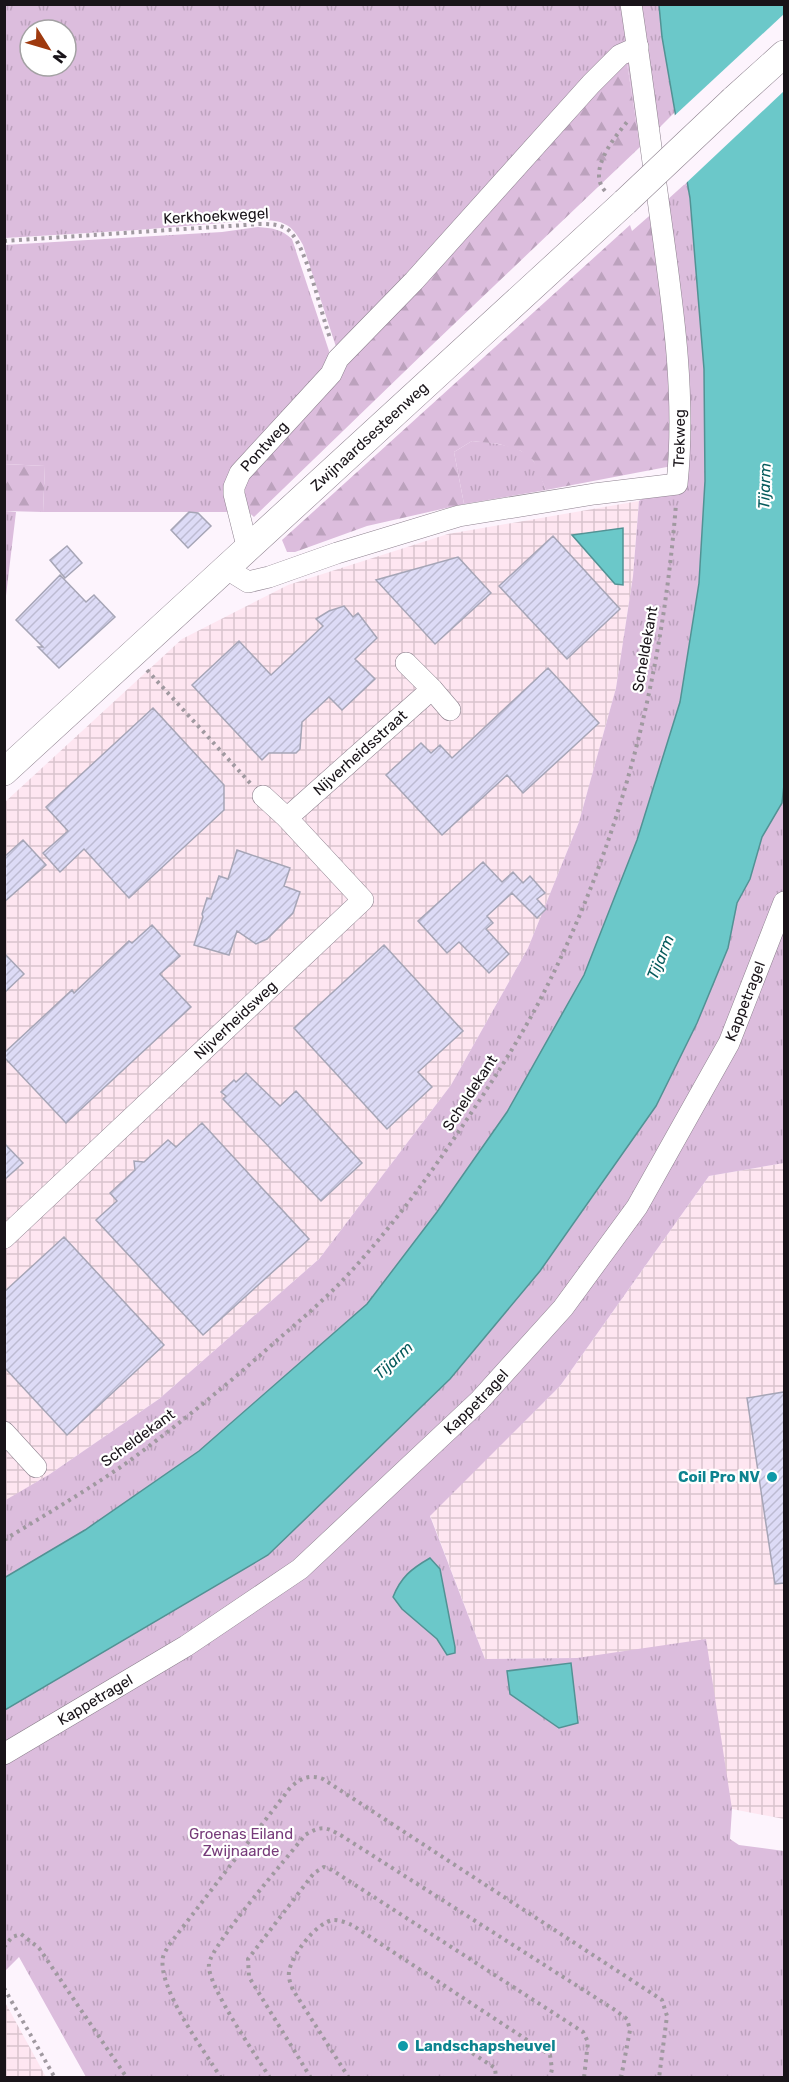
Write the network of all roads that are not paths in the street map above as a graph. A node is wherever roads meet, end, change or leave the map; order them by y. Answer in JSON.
{"nodes":[{"id":1,"x":631,"y":4,"type":"edge"},
{"id":2,"x":638,"y":47,"type":"junction"},
{"id":3,"x":784,"y":54,"type":"edge"},
{"id":4,"x":248,"y":550,"type":"junction"},
{"id":5,"x":227,"y":569,"type":"junction"},
{"id":6,"x":406,"y":663,"type":"dead end"},
{"id":7,"x":432,"y":689,"type":"junction"},
{"id":8,"x":450,"y":710,"type":"dead end"},
{"id":9,"x":4,"y":772,"type":"edge"},
{"id":10,"x":263,"y":796,"type":"road end"},
{"id":11,"x":287,"y":818,"type":"junction"},
{"id":12,"x":784,"y":902,"type":"edge"},
{"id":13,"x":4,"y":1238,"type":"edge"},
{"id":14,"x":4,"y":1432,"type":"edge"},
{"id":15,"x":36,"y":1467,"type":"dead end"},
{"id":16,"x":4,"y":1754,"type":"edge"}],
"edges":[{"from":1,"to":2,"type":"street","name":"Trekweg"},
{"from":2,"to":4,"type":"street","name":"Pontweg"},
{"from":2,"to":5,"type":"street","name":"Trekweg"},
{"from":3,"to":4,"type":"main road","name":"Zwijnaardsesteenweg","bridge":true},
{"from":4,"to":5,"type":"main road","name":"Zwijnaardsesteenweg"},
{"from":5,"to":9,"type":"main road","name":"Zwijnaardsesteenweg"},
{"from":6,"to":7,"type":"street"},
{"from":7,"to":8,"type":"street"},
{"from":7,"to":11,"type":"street","name":"Nijverheidsstraat"},
{"from":10,"to":11,"type":"street","name":"Nijverheidsweg"},
{"from":11,"to":13,"type":"street","name":"Nijverheidsweg"},
{"from":12,"to":16,"type":"street","name":"Kappetragel"},
{"from":14,"to":15,"type":"street"}]}
